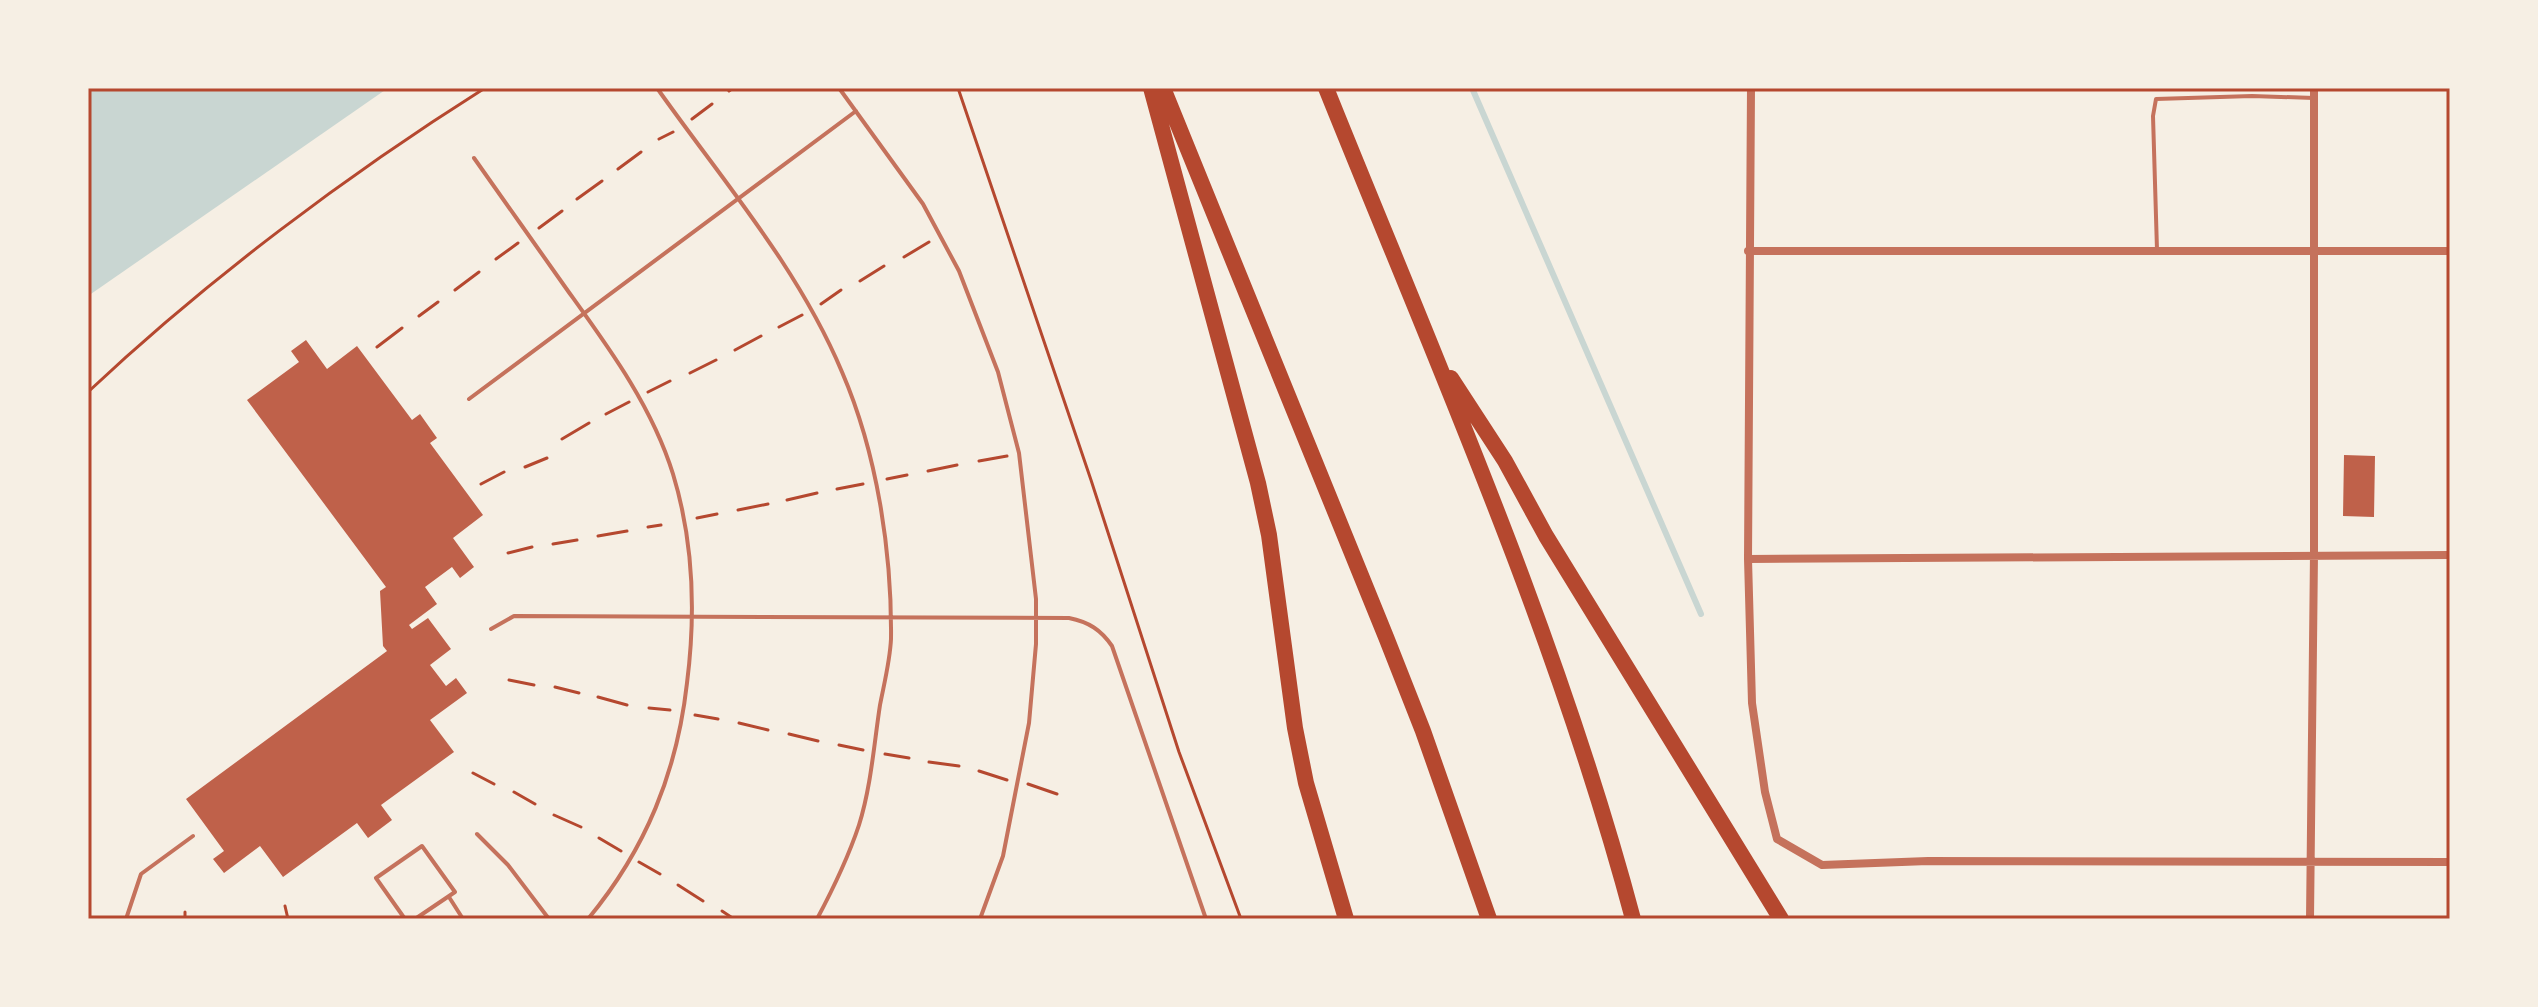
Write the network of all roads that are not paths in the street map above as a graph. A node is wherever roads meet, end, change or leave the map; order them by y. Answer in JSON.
{"nodes":[{"id":1,"x":657,"y":88,"type":"edge"},
{"id":2,"x":839,"y":88,"type":"edge"},
{"id":3,"x":1151,"y":88,"type":"edge"},
{"id":4,"x":1163,"y":88,"type":"edge"},
{"id":5,"x":1326,"y":88,"type":"edge"},
{"id":6,"x":1751,"y":88,"type":"edge"},
{"id":7,"x":2314,"y":93,"type":"edge"},
{"id":8,"x":856,"y":111,"type":"junction"},
{"id":9,"x":474,"y":158,"type":"dead end"},
{"id":10,"x":738,"y":199,"type":"junction"},
{"id":11,"x":1748,"y":251,"type":"junction"},
{"id":12,"x":2157,"y":251,"type":"junction"},
{"id":13,"x":2315,"y":251,"type":"junction"},
{"id":14,"x":2450,"y":251,"type":"edge"},
{"id":15,"x":584,"y":314,"type":"junction"},
{"id":16,"x":1430,"y":347,"type":"junction"},
{"id":17,"x":469,"y":399,"type":"dead end"},
{"id":18,"x":2314,"y":554,"type":"junction"},
{"id":19,"x":2450,"y":555,"type":"edge"},
{"id":20,"x":1748,"y":559,"type":"junction"},
{"id":21,"x":693,"y":617,"type":"junction"},
{"id":22,"x":889,"y":618,"type":"junction"},
{"id":23,"x":1036,"y":618,"type":"junction"},
{"id":24,"x":491,"y":629,"type":"dead end"},
{"id":25,"x":477,"y":834,"type":"dead end"},
{"id":26,"x":193,"y":836,"type":"dead end"},
{"id":27,"x":2450,"y":862,"type":"edge"},
{"id":28,"x":2310,"y":863,"type":"junction"},
{"id":29,"x":448,"y":897,"type":"junction"},
{"id":30,"x":424,"y":912,"type":"junction"},
{"id":31,"x":126,"y":919,"type":"edge"},
{"id":32,"x":405,"y":919,"type":"edge"},
{"id":33,"x":415,"y":919,"type":"edge"},
{"id":34,"x":426,"y":919,"type":"edge"},
{"id":35,"x":463,"y":919,"type":"edge"},
{"id":36,"x":549,"y":919,"type":"edge"},
{"id":37,"x":588,"y":919,"type":"edge"},
{"id":38,"x":817,"y":919,"type":"edge"},
{"id":39,"x":980,"y":919,"type":"edge"},
{"id":40,"x":1206,"y":919,"type":"edge"},
{"id":41,"x":1346,"y":919,"type":"edge"},
{"id":42,"x":1489,"y":919,"type":"edge"},
{"id":43,"x":1633,"y":919,"type":"edge"},
{"id":44,"x":1781,"y":919,"type":"edge"},
{"id":45,"x":2310,"y":919,"type":"edge"}],
"edges":[{"from":1,"to":10,"type":"lane"},
{"from":2,"to":8,"type":"lane"},
{"from":3,"to":41,"type":"highway"},
{"from":4,"to":42,"type":"highway"},
{"from":5,"to":16,"type":"highway"},
{"from":6,"to":11,"type":"street"},
{"from":7,"to":12,"type":"lane"},
{"from":7,"to":13,"type":"street"},
{"from":8,"to":10,"type":"lane"},
{"from":8,"to":23,"type":"lane"},
{"from":9,"to":15,"type":"lane"},
{"from":10,"to":15,"type":"lane"},
{"from":10,"to":22,"type":"lane"},
{"from":11,"to":12,"type":"street"},
{"from":11,"to":20,"type":"street"},
{"from":12,"to":13,"type":"street"},
{"from":13,"to":14,"type":"street"},
{"from":13,"to":18,"type":"street"},
{"from":15,"to":17,"type":"lane"},
{"from":15,"to":21,"type":"lane"},
{"from":16,"to":43,"type":"highway"},
{"from":16,"to":44,"type":"highway"},
{"from":18,"to":19,"type":"street"},
{"from":18,"to":20,"type":"street"},
{"from":18,"to":28,"type":"street"},
{"from":20,"to":28,"type":"street"},
{"from":21,"to":22,"type":"lane"},
{"from":21,"to":24,"type":"lane"},
{"from":21,"to":37,"type":"lane"},
{"from":22,"to":23,"type":"lane"},
{"from":22,"to":38,"type":"lane"},
{"from":23,"to":39,"type":"lane"},
{"from":23,"to":40,"type":"lane"},
{"from":25,"to":36,"type":"lane"},
{"from":26,"to":31,"type":"lane"},
{"from":27,"to":28,"type":"street"},
{"from":28,"to":45,"type":"street"},
{"from":29,"to":30,"type":"lane"},
{"from":29,"to":32,"type":"lane"},
{"from":29,"to":35,"type":"lane"},
{"from":30,"to":33,"type":"lane"},
{"from":30,"to":34,"type":"lane"}]}
